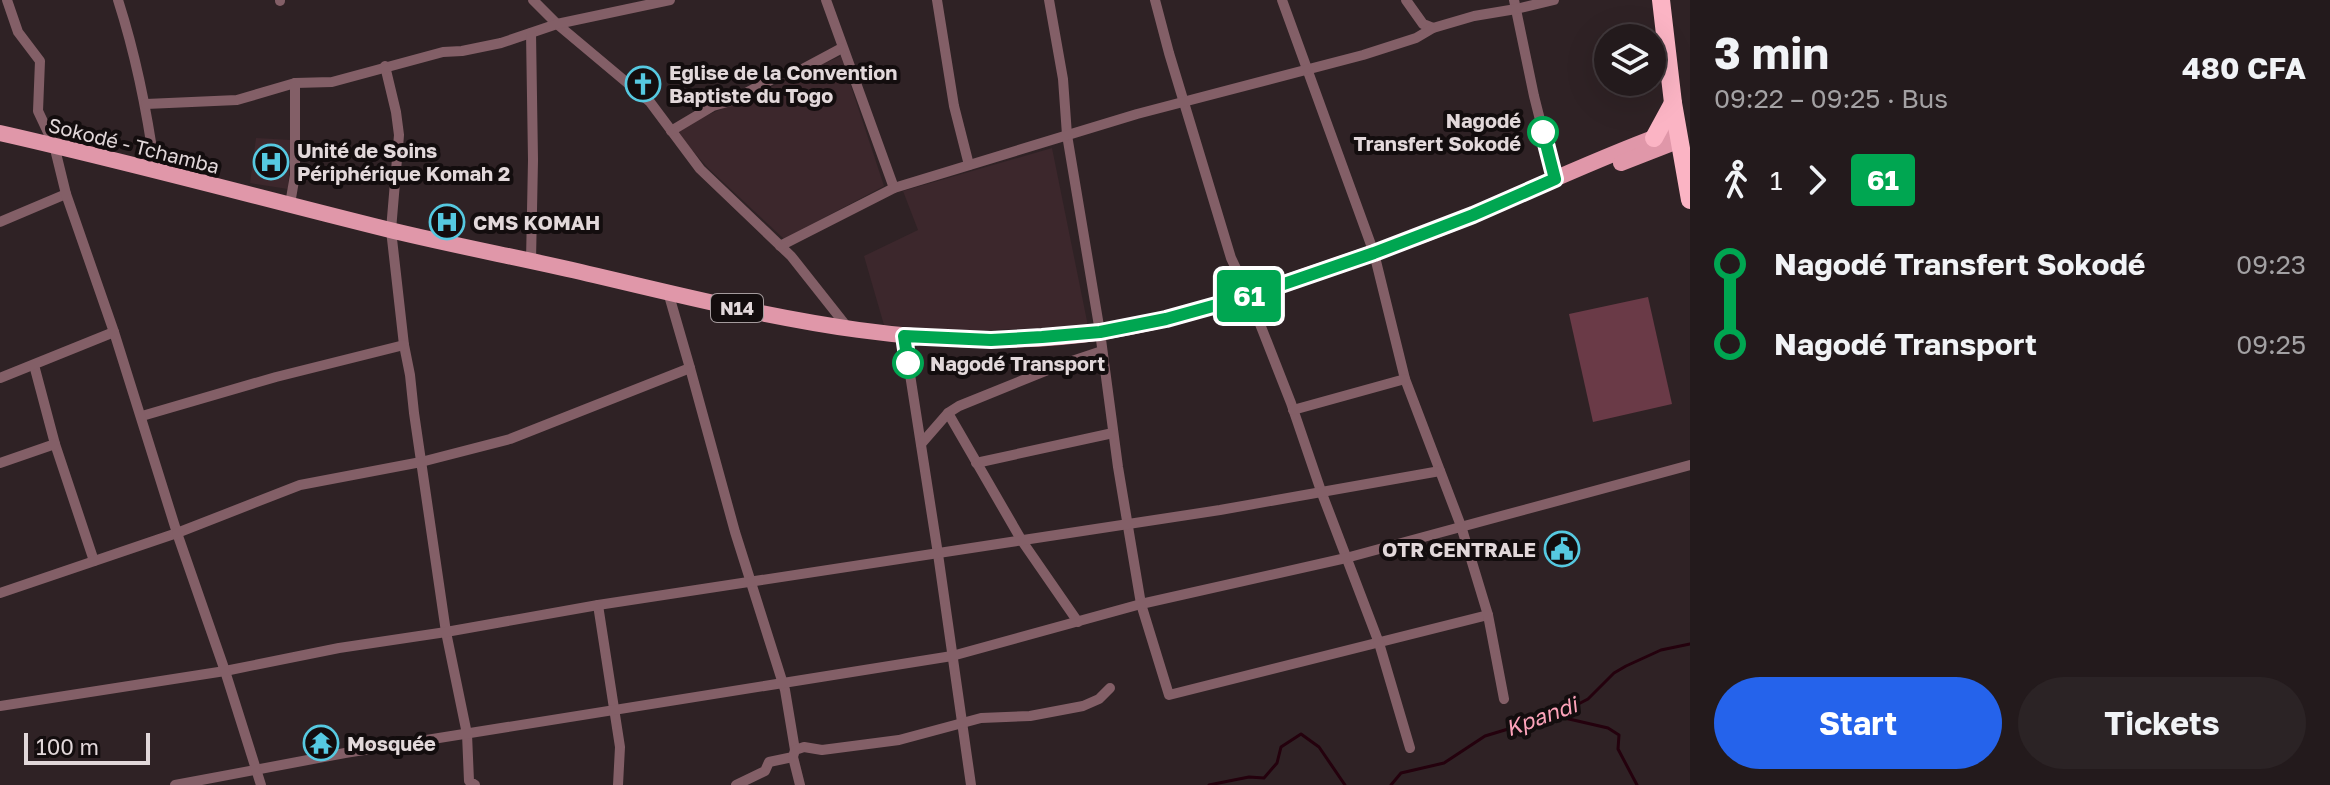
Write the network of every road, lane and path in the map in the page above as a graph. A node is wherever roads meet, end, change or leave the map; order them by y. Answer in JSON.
{"nodes":[{"id":1,"x":7,"y":0,"type":"edge"},
{"id":2,"x":118,"y":0,"type":"edge"},
{"id":3,"x":533,"y":0,"type":"edge"},
{"id":4,"x":670,"y":0,"type":"edge"},
{"id":5,"x":826,"y":0,"type":"edge"},
{"id":6,"x":937,"y":0,"type":"edge"},
{"id":7,"x":1049,"y":0,"type":"edge"},
{"id":8,"x":1155,"y":0,"type":"edge"},
{"id":9,"x":1282,"y":0,"type":"edge"},
{"id":10,"x":1406,"y":0,"type":"edge"},
{"id":11,"x":1554,"y":0,"type":"edge"},
{"id":12,"x":1664,"y":1,"type":"edge"},
{"id":13,"x":1515,"y":5,"type":"edge"},
{"id":14,"x":557,"y":24,"type":"junction"},
{"id":15,"x":1433,"y":28,"type":"junction"},
{"id":16,"x":531,"y":33,"type":"junction"},
{"id":17,"x":842,"y":48,"type":"junction"},
{"id":18,"x":385,"y":66,"type":"junction"},
{"id":19,"x":1308,"y":69,"type":"junction"},
{"id":20,"x":295,"y":83,"type":"junction"},
{"id":21,"x":1184,"y":102,"type":"junction"},
{"id":22,"x":1673,"y":103,"type":"junction"},
{"id":23,"x":146,"y":104,"type":"junction"},
{"id":24,"x":671,"y":131,"type":"junction"},
{"id":25,"x":0,"y":133,"type":"edge"},
{"id":26,"x":1679,"y":134,"type":"junction"},
{"id":27,"x":1067,"y":135,"type":"junction"},
{"id":28,"x":1654,"y":138,"type":"junction"},
{"id":29,"x":54,"y":145,"type":"junction"},
{"id":30,"x":969,"y":165,"type":"junction"},
{"id":31,"x":155,"y":169,"type":"junction"},
{"id":32,"x":1555,"y":179,"type":"junction"},
{"id":33,"x":894,"y":188,"type":"junction"},
{"id":34,"x":66,"y":194,"type":"junction"},
{"id":35,"x":1690,"y":200,"type":"edge"},
{"id":36,"x":290,"y":204,"type":"junction"},
{"id":37,"x":1473,"y":215,"type":"junction"},
{"id":38,"x":0,"y":222,"type":"edge"},
{"id":39,"x":391,"y":230,"type":"junction"},
{"id":40,"x":780,"y":246,"type":"junction"},
{"id":41,"x":1374,"y":253,"type":"junction"},
{"id":42,"x":531,"y":261,"type":"junction"},
{"id":43,"x":668,"y":292,"type":"junction"},
{"id":44,"x":1249,"y":296,"type":"junction"},
{"id":45,"x":848,"y":328,"type":"junction"},
{"id":46,"x":114,"y":332,"type":"junction"},
{"id":47,"x":1100,"y":332,"type":"junction"},
{"id":48,"x":904,"y":336,"type":"junction"},
{"id":49,"x":404,"y":345,"type":"junction"},
{"id":50,"x":1102,"y":351,"type":"junction"},
{"id":51,"x":34,"y":365,"type":"junction"},
{"id":52,"x":690,"y":368,"type":"junction"},
{"id":53,"x":0,"y":378,"type":"edge"},
{"id":54,"x":1405,"y":379,"type":"junction"},
{"id":55,"x":1293,"y":410,"type":"junction"},
{"id":56,"x":948,"y":413,"type":"junction"},
{"id":57,"x":142,"y":416,"type":"junction"},
{"id":58,"x":1113,"y":433,"type":"junction"},
{"id":59,"x":55,"y":444,"type":"junction"},
{"id":60,"x":921,"y":444,"type":"junction"},
{"id":61,"x":421,"y":462,"type":"junction"},
{"id":62,"x":0,"y":463,"type":"edge"},
{"id":63,"x":976,"y":463,"type":"junction"},
{"id":64,"x":1690,"y":465,"type":"edge"},
{"id":65,"x":1440,"y":471,"type":"junction"},
{"id":66,"x":1321,"y":491,"type":"junction"},
{"id":67,"x":1128,"y":523,"type":"junction"},
{"id":68,"x":1461,"y":526,"type":"junction"},
{"id":69,"x":177,"y":533,"type":"junction"},
{"id":70,"x":1022,"y":541,"type":"junction"},
{"id":71,"x":938,"y":554,"type":"junction"},
{"id":72,"x":1346,"y":558,"type":"junction"},
{"id":73,"x":94,"y":561,"type":"junction"},
{"id":74,"x":751,"y":582,"type":"junction"},
{"id":75,"x":0,"y":593,"type":"edge"},
{"id":76,"x":1141,"y":604,"type":"junction"},
{"id":77,"x":598,"y":605,"type":"junction"},
{"id":78,"x":1488,"y":615,"type":"junction"},
{"id":79,"x":1078,"y":622,"type":"junction"},
{"id":80,"x":446,"y":632,"type":"junction"},
{"id":81,"x":1379,"y":643,"type":"junction"},
{"id":82,"x":952,"y":656,"type":"junction"},
{"id":83,"x":225,"y":671,"type":"junction"},
{"id":84,"x":782,"y":683,"type":"junction"},
{"id":85,"x":1110,"y":688,"type":"dead end"},
{"id":86,"x":1504,"y":699,"type":"dead end"},
{"id":87,"x":0,"y":706,"type":"edge"},
{"id":88,"x":615,"y":710,"type":"junction"},
{"id":89,"x":961,"y":724,"type":"junction"},
{"id":90,"x":467,"y":734,"type":"junction"},
{"id":91,"x":1410,"y":748,"type":"dead end"},
{"id":92,"x":794,"y":753,"type":"junction"},
{"id":93,"x":257,"y":771,"type":"junction"},
{"id":94,"x":175,"y":785,"type":"edge"},
{"id":95,"x":261,"y":785,"type":"edge"},
{"id":96,"x":475,"y":785,"type":"edge"},
{"id":97,"x":618,"y":785,"type":"edge"},
{"id":98,"x":736,"y":785,"type":"edge"},
{"id":99,"x":800,"y":785,"type":"edge"},
{"id":100,"x":971,"y":785,"type":"edge"}],
"edges":[{"from":1,"to":29,"type":"street"},
{"from":2,"to":23,"type":"street"},
{"from":3,"to":14,"type":"street"},
{"from":4,"to":14,"type":"street"},
{"from":5,"to":17,"type":"street"},
{"from":6,"to":30,"type":"street"},
{"from":7,"to":27,"type":"street"},
{"from":8,"to":21,"type":"street"},
{"from":9,"to":19,"type":"street"},
{"from":10,"to":15,"type":"street"},
{"from":11,"to":13,"type":"street"},
{"from":12,"to":22,"type":"highway"},
{"from":13,"to":15,"type":"street"},
{"from":13,"to":32,"type":"street"},
{"from":14,"to":16,"type":"street"},
{"from":14,"to":24,"type":"street"},
{"from":15,"to":19,"type":"street"},
{"from":16,"to":18,"type":"street"},
{"from":16,"to":42,"type":"street"},
{"from":17,"to":24,"type":"street"},
{"from":17,"to":33,"type":"street"},
{"from":18,"to":20,"type":"street"},
{"from":18,"to":39,"type":"street"},
{"from":19,"to":21,"type":"street"},
{"from":19,"to":41,"type":"street"},
{"from":20,"to":23,"type":"street"},
{"from":20,"to":36,"type":"street"},
{"from":21,"to":27,"type":"street"},
{"from":21,"to":44,"type":"street"},
{"from":22,"to":26,"type":"highway"},
{"from":22,"to":28,"type":"highway"},
{"from":23,"to":31,"type":"street"},
{"from":24,"to":40,"type":"street"},
{"from":25,"to":29,"type":"main road","name":"Sokodé - Tchamba","number":"N14"},
{"from":26,"to":28,"type":"main road","name":"Sokodé - Tchamba","number":"N14"},
{"from":26,"to":35,"type":"highway"},
{"from":26,"to":37,"type":"main road","name":"Sokodé - Tchamba","number":"N14"},
{"from":27,"to":30,"type":"street"},
{"from":27,"to":47,"type":"street"},
{"from":28,"to":32,"type":"main road","name":"Sokodé - Tchamba","number":"N14"},
{"from":29,"to":31,"type":"main road","name":"Sokodé - Tchamba","number":"N14"},
{"from":29,"to":34,"type":"street"},
{"from":30,"to":33,"type":"street"},
{"from":31,"to":36,"type":"main road","name":"Sokodé - Tchamba","number":"N14"},
{"from":32,"to":37,"type":"main road","name":"Sokodé - Tchamba","number":"N14"},
{"from":33,"to":40,"type":"street"},
{"from":34,"to":38,"type":"street"},
{"from":34,"to":46,"type":"street"},
{"from":36,"to":39,"type":"main road","name":"Sokodé - Tchamba","number":"N14"},
{"from":37,"to":41,"type":"main road","name":"Sokodé - Tchamba","number":"N14"},
{"from":39,"to":42,"type":"main road","name":"Sokodé - Tchamba","number":"N14"},
{"from":39,"to":49,"type":"street"},
{"from":40,"to":45,"type":"street"},
{"from":41,"to":44,"type":"main road","name":"Sokodé - Tchamba","number":"N14"},
{"from":41,"to":54,"type":"street"},
{"from":42,"to":43,"type":"main road","name":"Sokodé - Tchamba","number":"N14"},
{"from":43,"to":45,"type":"main road","name":"Sokodé - Tchamba","number":"N14"},
{"from":43,"to":52,"type":"street"},
{"from":44,"to":47,"type":"main road","name":"Sokodé - Tchamba","number":"N14"},
{"from":44,"to":55,"type":"street"},
{"from":45,"to":48,"type":"main road","name":"Sokodé - Tchamba","number":"N14"},
{"from":46,"to":51,"type":"street"},
{"from":46,"to":57,"type":"street"},
{"from":47,"to":48,"type":"main road","name":"Sokodé - Tchamba","number":"N14"},
{"from":47,"to":50,"type":"street"},
{"from":48,"to":60,"type":"street"},
{"from":49,"to":57,"type":"street"},
{"from":49,"to":61,"type":"street"},
{"from":50,"to":56,"type":"street"},
{"from":50,"to":58,"type":"street"},
{"from":51,"to":53,"type":"street"},
{"from":51,"to":59,"type":"street"},
{"from":52,"to":61,"type":"street"},
{"from":52,"to":74,"type":"street"},
{"from":54,"to":55,"type":"street"},
{"from":54,"to":65,"type":"street"},
{"from":55,"to":66,"type":"street"},
{"from":56,"to":60,"type":"street"},
{"from":56,"to":63,"type":"street"},
{"from":57,"to":69,"type":"street"},
{"from":58,"to":63,"type":"street"},
{"from":58,"to":67,"type":"street"},
{"from":59,"to":62,"type":"street"},
{"from":59,"to":73,"type":"street"},
{"from":60,"to":71,"type":"street"},
{"from":61,"to":69,"type":"street"},
{"from":61,"to":80,"type":"street"},
{"from":63,"to":70,"type":"street"},
{"from":64,"to":68,"type":"street"},
{"from":65,"to":66,"type":"street"},
{"from":65,"to":68,"type":"street"},
{"from":66,"to":67,"type":"street"},
{"from":66,"to":72,"type":"street"},
{"from":67,"to":70,"type":"street"},
{"from":67,"to":76,"type":"street"},
{"from":68,"to":72,"type":"street"},
{"from":68,"to":78,"type":"street"},
{"from":69,"to":73,"type":"street"},
{"from":69,"to":83,"type":"street"},
{"from":70,"to":71,"type":"street"},
{"from":70,"to":79,"type":"street"},
{"from":71,"to":74,"type":"street"},
{"from":71,"to":82,"type":"street"},
{"from":72,"to":76,"type":"street"},
{"from":72,"to":81,"type":"street"},
{"from":73,"to":75,"type":"street"},
{"from":74,"to":77,"type":"street"},
{"from":74,"to":84,"type":"street"},
{"from":76,"to":79,"type":"street"},
{"from":76,"to":81,"type":"street"},
{"from":77,"to":80,"type":"street"},
{"from":77,"to":88,"type":"street"},
{"from":78,"to":81,"type":"street"},
{"from":78,"to":86,"type":"street"},
{"from":79,"to":82,"type":"street"},
{"from":80,"to":83,"type":"street"},
{"from":80,"to":90,"type":"street"},
{"from":81,"to":91,"type":"street"},
{"from":82,"to":84,"type":"street"},
{"from":82,"to":89,"type":"street"},
{"from":83,"to":87,"type":"street"},
{"from":83,"to":93,"type":"street"},
{"from":84,"to":88,"type":"street"},
{"from":84,"to":92,"type":"street"},
{"from":85,"to":89,"type":"street"},
{"from":88,"to":90,"type":"street"},
{"from":88,"to":97,"type":"street"},
{"from":89,"to":92,"type":"street"},
{"from":89,"to":100,"type":"street"},
{"from":90,"to":93,"type":"street"},
{"from":90,"to":96,"type":"street"},
{"from":92,"to":98,"type":"street"},
{"from":92,"to":99,"type":"street"},
{"from":93,"to":94,"type":"street"},
{"from":93,"to":95,"type":"street"}]}
